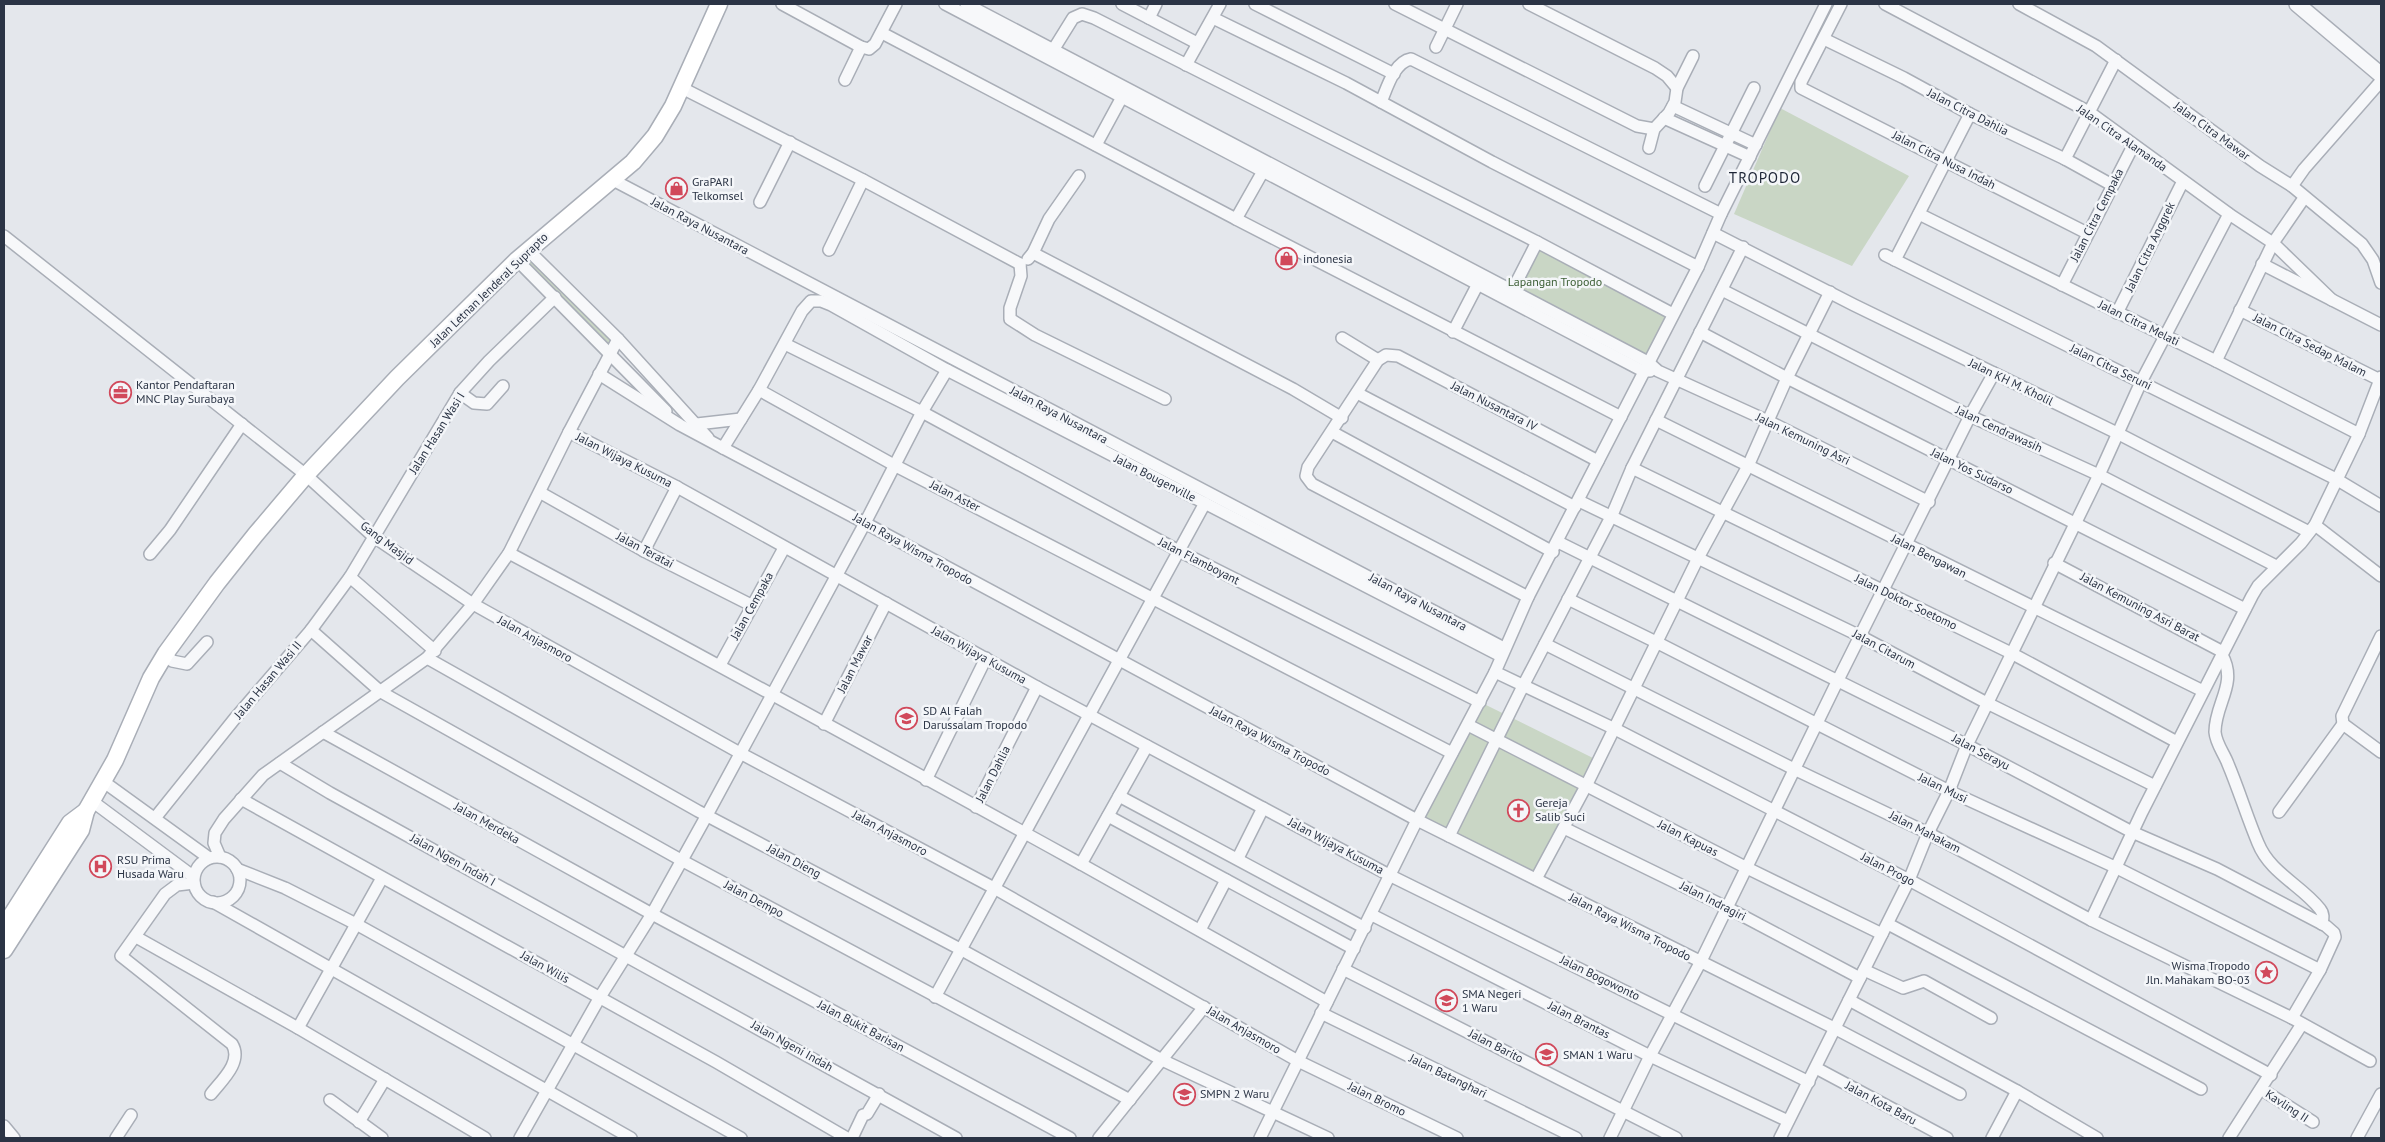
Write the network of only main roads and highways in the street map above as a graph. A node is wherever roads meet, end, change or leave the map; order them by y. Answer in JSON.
{"nodes":[{"id":1,"x":719,"y":4,"type":"edge"},
{"id":2,"x":89,"y":806,"type":"junction"},
{"id":3,"x":4,"y":927,"type":"edge"},
{"id":4,"x":4,"y":950,"type":"edge"}],
"edges":[{"from":1,"to":2,"type":"main road","name":"Jalan Letnan Jenderal Suprapto"},
{"from":2,"to":3,"type":"main road"},
{"from":2,"to":4,"type":"main road"}]}
